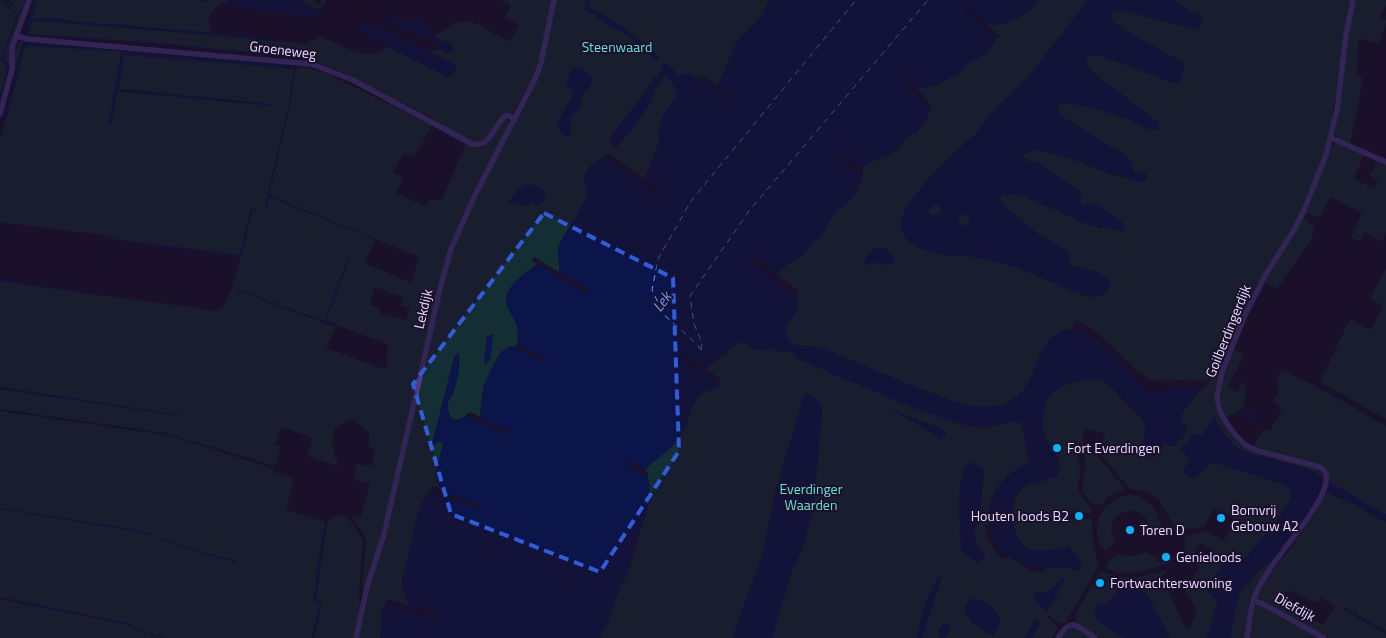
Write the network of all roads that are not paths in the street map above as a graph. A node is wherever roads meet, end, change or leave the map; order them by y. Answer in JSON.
{"nodes":[{"id":1,"x":28,"y":0,"type":"edge"},
{"id":2,"x":554,"y":0,"type":"edge"},
{"id":3,"x":1353,"y":0,"type":"edge"},
{"id":4,"x":16,"y":36,"type":"junction"},
{"id":5,"x":0,"y":114,"type":"edge"},
{"id":6,"x":515,"y":118,"type":"junction"},
{"id":7,"x":1331,"y":138,"type":"junction"},
{"id":8,"x":1386,"y":162,"type":"edge"},
{"id":9,"x":1253,"y":600,"type":"junction"},
{"id":10,"x":356,"y":638,"type":"edge"},
{"id":11,"x":1058,"y":638,"type":"edge"},
{"id":12,"x":1095,"y":638,"type":"edge"},
{"id":13,"x":1247,"y":638,"type":"edge"},
{"id":14,"x":1324,"y":638,"type":"edge"}],
"edges":[{"from":1,"to":4,"type":"street"},
{"from":2,"to":6,"type":"street","name":"Lekdijk"},
{"from":3,"to":7,"type":"street","name":"Goilberdingerdijk"},
{"from":4,"to":5,"type":"street"},
{"from":4,"to":6,"type":"street","name":"Groeneweg"},
{"from":6,"to":10,"type":"street","name":"Lekdijk"},
{"from":7,"to":8,"type":"street"},
{"from":7,"to":9,"type":"street","name":"Goilberdingerdijk"},
{"from":9,"to":13,"type":"street"},
{"from":9,"to":14,"type":"street","name":"Diefdijk"},
{"from":11,"to":12,"type":"street"}]}
